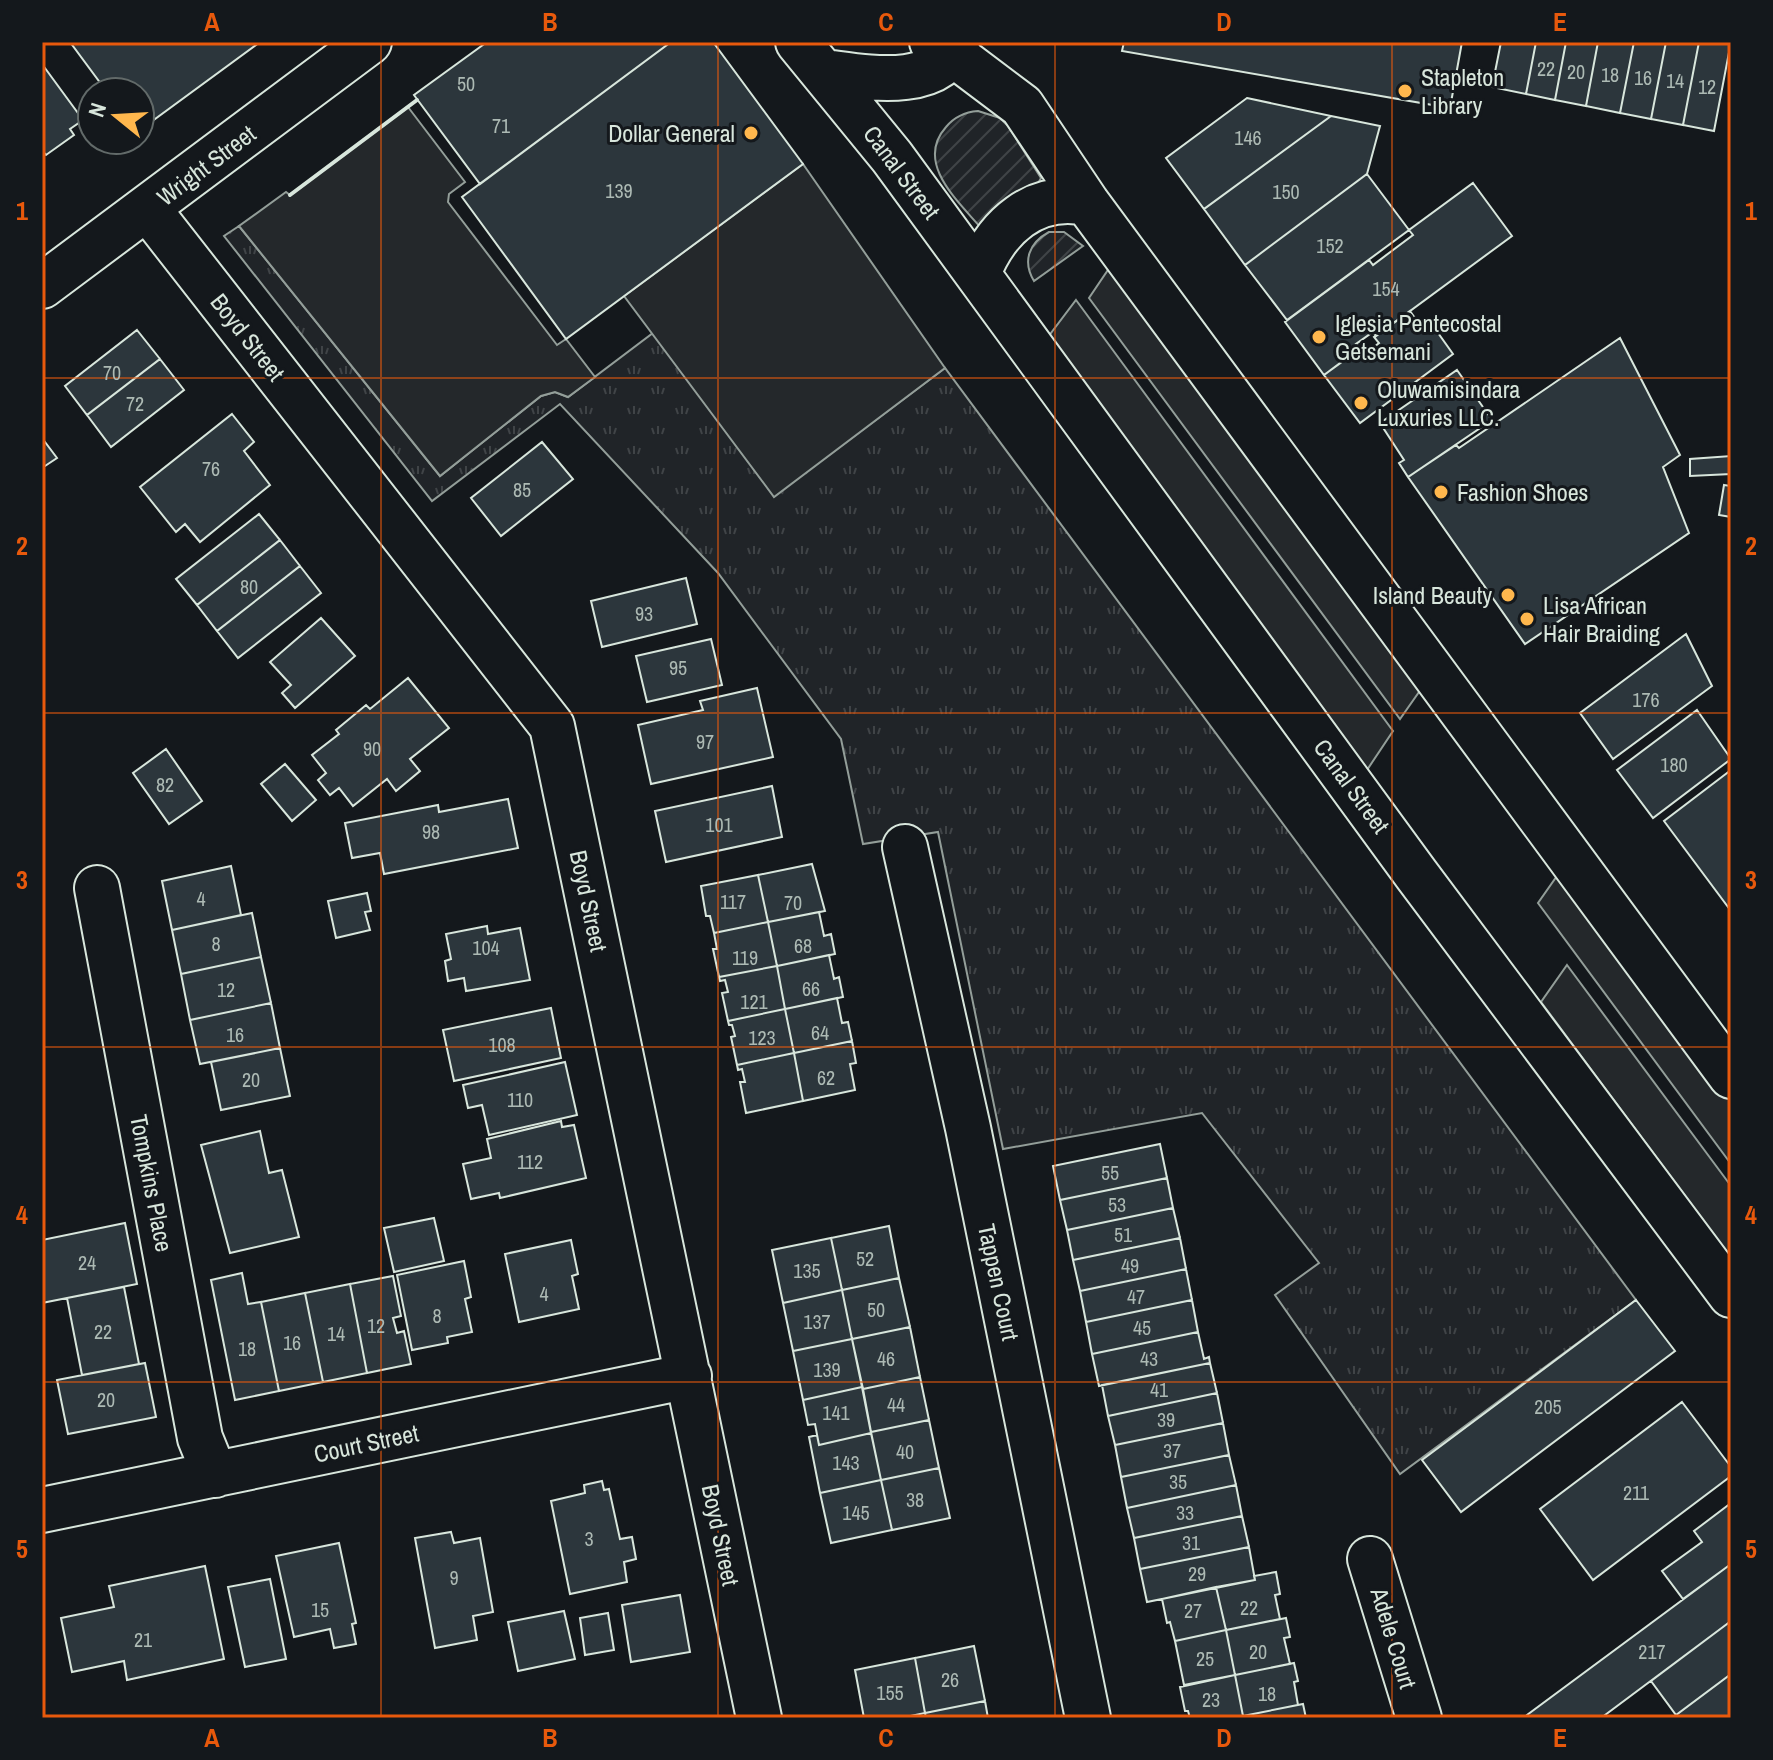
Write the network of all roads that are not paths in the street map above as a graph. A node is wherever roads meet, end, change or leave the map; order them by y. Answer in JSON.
{"nodes":[{"id":1,"x":369,"y":42,"type":"edge"},
{"id":2,"x":947,"y":46,"type":"edge"},
{"id":3,"x":812,"y":57,"type":"edge"},
{"id":4,"x":1087,"y":203,"type":"junction"},
{"id":5,"x":148,"y":209,"type":"junction"},
{"id":6,"x":978,"y":274,"type":"junction"},
{"id":7,"x":42,"y":286,"type":"edge"},
{"id":8,"x":905,"y":847,"type":"dead end"},
{"id":9,"x":97,"y":888,"type":"dead end"},
{"id":10,"x":1731,"y":1076,"type":"edge"},
{"id":11,"x":1731,"y":1295,"type":"edge"},
{"id":12,"x":689,"y":1376,"type":"junction"},
{"id":13,"x":215,"y":1475,"type":"junction"},
{"id":14,"x":42,"y":1510,"type":"edge"},
{"id":15,"x":1370,"y":1559,"type":"dead end"},
{"id":16,"x":759,"y":1718,"type":"edge"},
{"id":17,"x":1088,"y":1718,"type":"edge"},
{"id":18,"x":1419,"y":1718,"type":"edge"}],
"edges":[{"from":1,"to":5,"type":"street","name":"Wright Street"},
{"from":2,"to":3,"type":"street","name":"Canal Street"},
{"from":2,"to":4,"type":"street","name":"Canal Street"},
{"from":3,"to":6,"type":"street","name":"Canal Street"},
{"from":4,"to":6,"type":"street"},
{"from":4,"to":10,"type":"street","name":"Canal Street"},
{"from":5,"to":7,"type":"street","name":"Wright Street"},
{"from":5,"to":12,"type":"street","name":"Boyd Street"},
{"from":6,"to":11,"type":"street","name":"Canal Street"},
{"from":8,"to":17,"type":"street","name":"Tappen Court"},
{"from":9,"to":13,"type":"street","name":"Tompkins Place"},
{"from":12,"to":13,"type":"street","name":"Court Street"},
{"from":12,"to":16,"type":"street","name":"Boyd Street"},
{"from":13,"to":14,"type":"street","name":"Court Street"},
{"from":15,"to":18,"type":"street","name":"Adele Court"}]}
